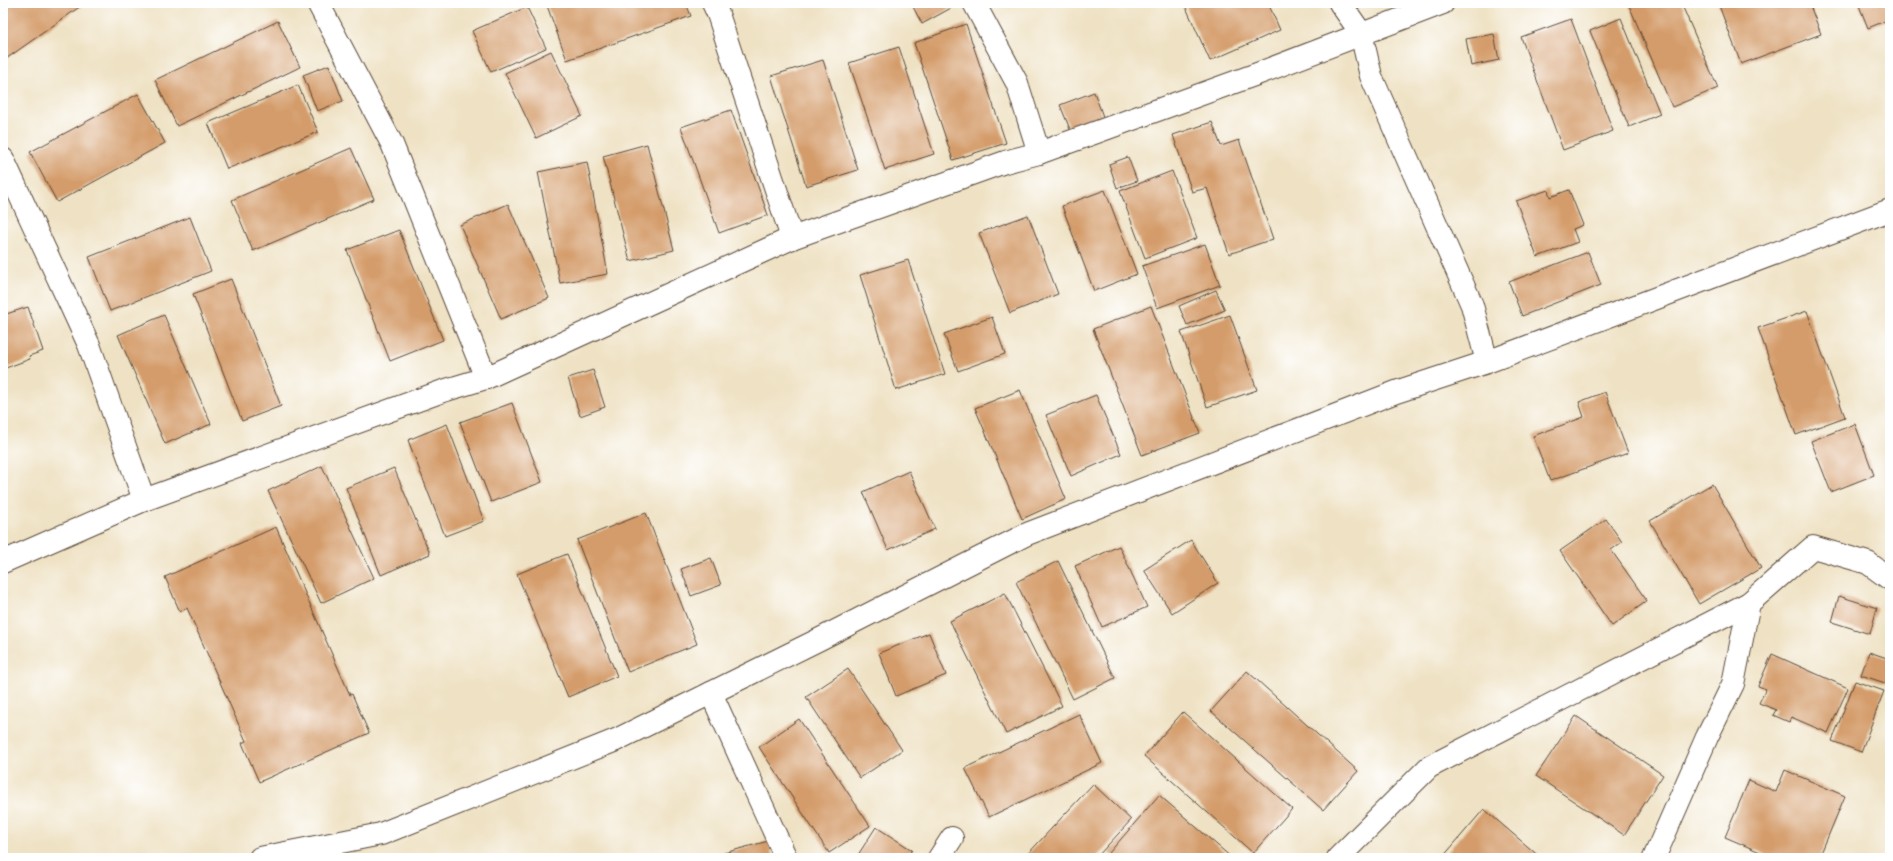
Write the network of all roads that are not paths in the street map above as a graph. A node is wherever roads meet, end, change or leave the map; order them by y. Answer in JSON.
{"nodes":[{"id":1,"x":318,"y":3,"type":"edge"},
{"id":2,"x":712,"y":3,"type":"edge"},
{"id":3,"x":974,"y":3,"type":"edge"},
{"id":4,"x":1340,"y":3,"type":"edge"},
{"id":5,"x":1443,"y":3,"type":"edge"},
{"id":6,"x":1361,"y":33,"type":"junction"},
{"id":7,"x":1039,"y":153,"type":"junction"},
{"id":8,"x":3,"y":159,"type":"edge"},
{"id":9,"x":1890,"y":210,"type":"edge"},
{"id":10,"x":792,"y":238,"type":"junction"},
{"id":11,"x":1487,"y":362,"type":"junction"},
{"id":12,"x":486,"y":378,"type":"junction"},
{"id":13,"x":144,"y":500,"type":"junction"},
{"id":14,"x":3,"y":562,"type":"edge"},
{"id":15,"x":1890,"y":579,"type":"edge"},
{"id":16,"x":1749,"y":603,"type":"junction"},
{"id":17,"x":711,"y":693,"type":"junction"},
{"id":18,"x":952,"y":838,"type":"dead end"},
{"id":19,"x":260,"y":858,"type":"edge"},
{"id":20,"x":786,"y":858,"type":"edge"},
{"id":21,"x":939,"y":858,"type":"edge"},
{"id":22,"x":1338,"y":858,"type":"edge"},
{"id":23,"x":1654,"y":858,"type":"edge"}],
"edges":[{"from":1,"to":12,"type":"street"},
{"from":2,"to":10,"type":"street"},
{"from":3,"to":7,"type":"street"},
{"from":4,"to":6,"type":"street"},
{"from":5,"to":6,"type":"street"},
{"from":6,"to":7,"type":"street"},
{"from":6,"to":11,"type":"street"},
{"from":7,"to":10,"type":"street"},
{"from":8,"to":13,"type":"street"},
{"from":9,"to":11,"type":"street"},
{"from":10,"to":12,"type":"street"},
{"from":11,"to":17,"type":"street"},
{"from":12,"to":13,"type":"street"},
{"from":13,"to":14,"type":"street"},
{"from":15,"to":16,"type":"street"},
{"from":16,"to":22,"type":"street"},
{"from":16,"to":23,"type":"street"},
{"from":17,"to":19,"type":"street"},
{"from":17,"to":20,"type":"street"},
{"from":18,"to":21,"type":"street"}]}
